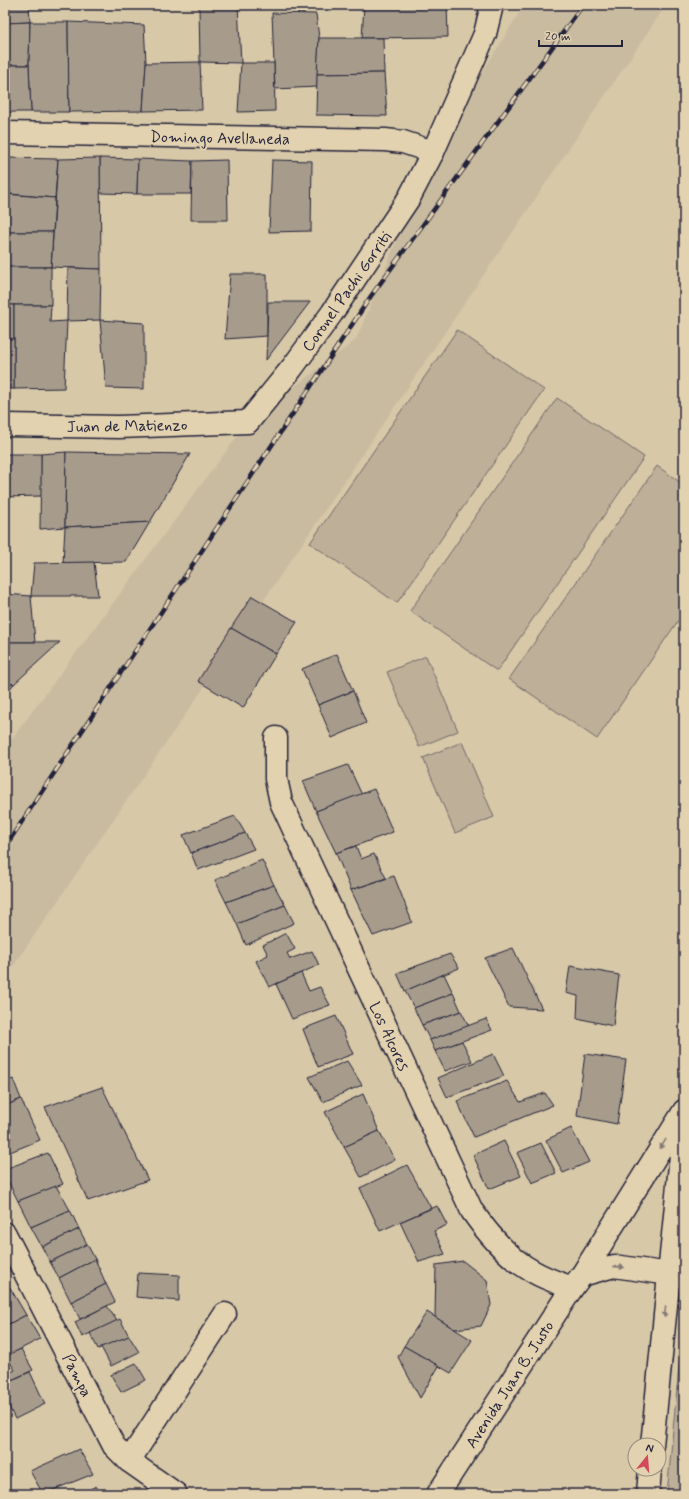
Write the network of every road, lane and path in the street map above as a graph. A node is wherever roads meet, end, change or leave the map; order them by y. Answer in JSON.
{"nodes":[{"id":1,"x":492,"y":5,"type":"edge"},
{"id":2,"x":5,"y":133,"type":"edge"},
{"id":3,"x":433,"y":152,"type":"junction"},
{"id":4,"x":248,"y":422,"type":"joint"},
{"id":5,"x":5,"y":425,"type":"edge"},
{"id":6,"x":276,"y":738,"type":"dead end"},
{"id":7,"x":684,"y":1111,"type":"edge"},
{"id":8,"x":684,"y":1126,"type":"edge"},
{"id":9,"x":7,"y":1245,"type":"edge"},
{"id":10,"x":677,"y":1274,"type":"edge"},
{"id":11,"x":577,"y":1281,"type":"junction"},
{"id":12,"x":226,"y":1314,"type":"dead end"},
{"id":13,"x":653,"y":1437,"type":"edge"},
{"id":14,"x":129,"y":1461,"type":"junction"},
{"id":15,"x":649,"y":1477,"type":"edge"},
{"id":16,"x":176,"y":1494,"type":"edge"},
{"id":17,"x":438,"y":1494,"type":"edge"},
{"id":18,"x":648,"y":1494,"type":"edge"}],
"edges":[{"from":1,"to":3,"type":"street","name":"Coronel Pachi Gorriti"},
{"from":2,"to":3,"type":"street","name":"Domingo Avellaneda"},
{"from":3,"to":4,"type":"street","name":"Coronel Pachi Gorriti"},
{"from":4,"to":5,"type":"street","name":"Juan de Matienzo"},
{"from":6,"to":11,"type":"street","name":"Los Alcores"},
{"from":7,"to":11,"type":"street","name":"Avenida Juan B. Justo","one_way":true},
{"from":8,"to":10,"type":"street"},
{"from":9,"to":14,"type":"street","name":"Pampa"},
{"from":11,"to":10,"type":"street","one_way":true},
{"from":10,"to":13,"type":"street","one_way":true},
{"from":11,"to":17,"type":"street","name":"Avenida Juan B. Justo"},
{"from":12,"to":14,"type":"street"},
{"from":14,"to":16,"type":"street","name":"Pampa"},
{"from":15,"to":18,"type":"street"}]}
